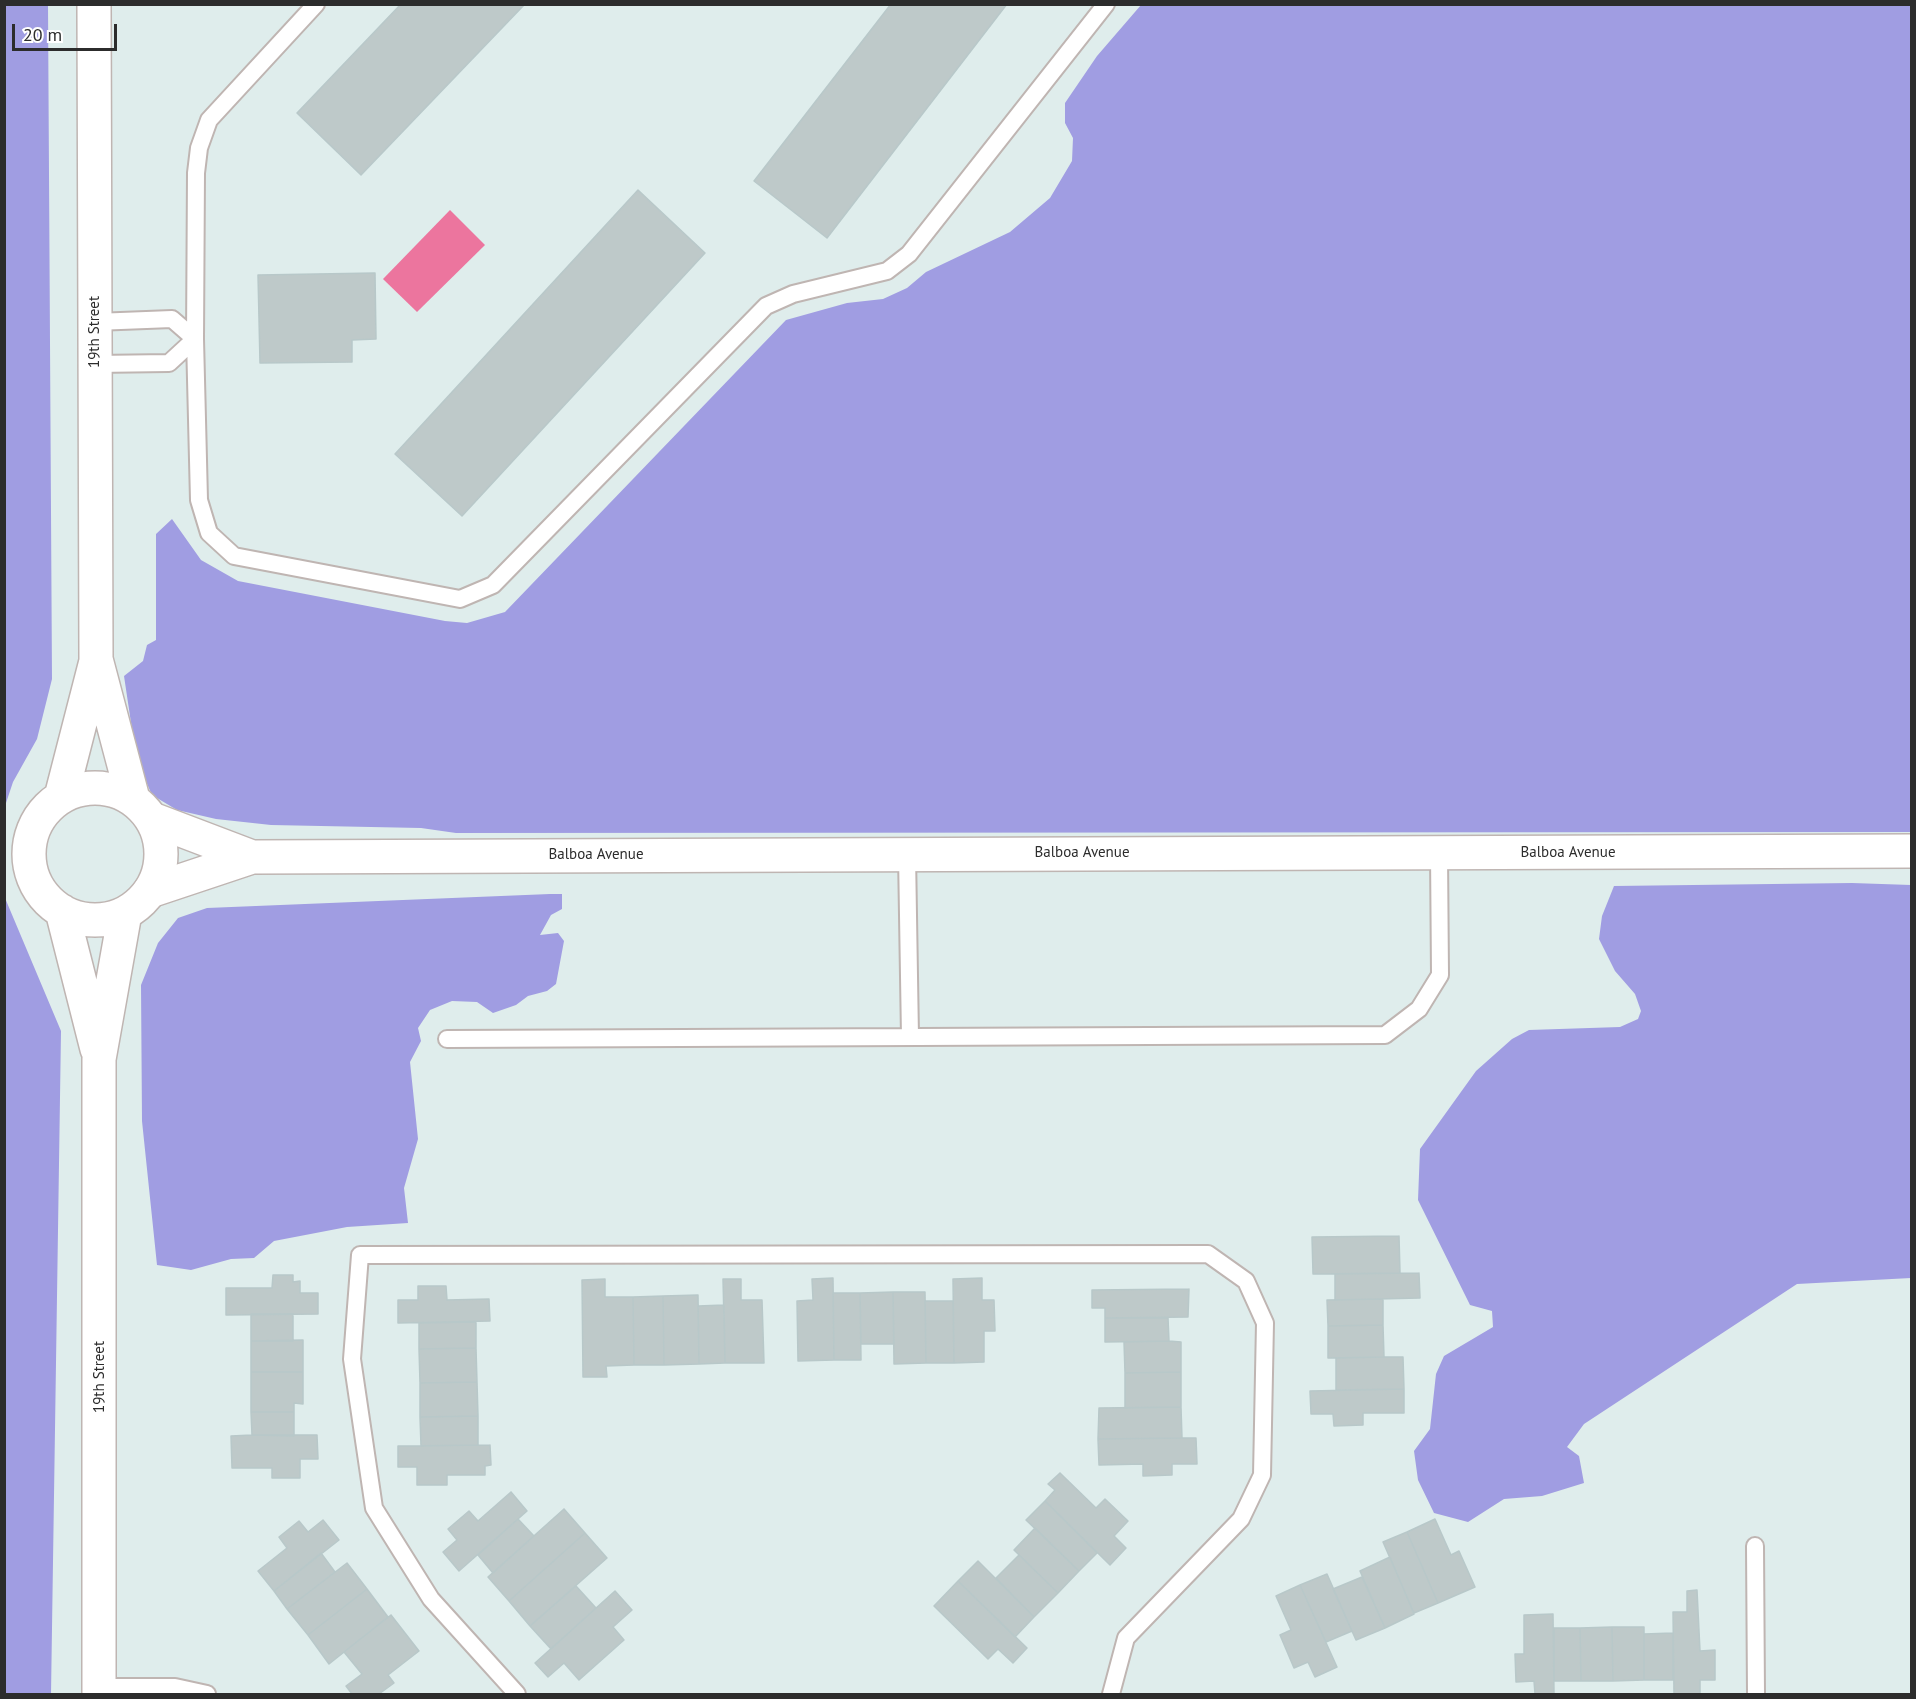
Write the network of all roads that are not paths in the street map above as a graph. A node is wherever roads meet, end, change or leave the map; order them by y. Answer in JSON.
{"nodes":[{"id":1,"x":94,"y":4,"type":"edge"},
{"id":2,"x":316,"y":4,"type":"edge"},
{"id":3,"x":1106,"y":4,"type":"edge"},
{"id":4,"x":95,"y":322,"type":"junction"},
{"id":5,"x":195,"y":339,"type":"junction"},
{"id":6,"x":95,"y":364,"type":"junction"},
{"id":7,"x":96,"y":659,"type":"junction"},
{"id":8,"x":61,"y":797,"type":"junction"},
{"id":9,"x":142,"y":809,"type":"junction"},
{"id":10,"x":1911,"y":851,"type":"edge"},
{"id":11,"x":1439,"y":853,"type":"junction"},
{"id":12,"x":907,"y":854,"type":"junction"},
{"id":13,"x":252,"y":857,"type":"junction"},
{"id":14,"x":150,"y":891,"type":"junction"},
{"id":15,"x":62,"y":911,"type":"junction"},
{"id":16,"x":125,"y":913,"type":"junction"},
{"id":17,"x":910,"y":1037,"type":"junction"},
{"id":18,"x":447,"y":1039,"type":"dead end"},
{"id":19,"x":99,"y":1059,"type":"junction"},
{"id":20,"x":1755,"y":1546,"type":"dead end"},
{"id":21,"x":99,"y":1691,"type":"edge"},
{"id":22,"x":207,"y":1695,"type":"edge"},
{"id":23,"x":517,"y":1695,"type":"edge"},
{"id":24,"x":1111,"y":1695,"type":"edge"},
{"id":25,"x":1756,"y":1695,"type":"edge"}],
"edges":[{"from":1,"to":4,"type":"main road","name":"19th Street"},
{"from":2,"to":5,"type":"lane"},
{"from":3,"to":5,"type":"lane"},
{"from":4,"to":5,"type":"lane"},
{"from":4,"to":6,"type":"main road","name":"19th Street"},
{"from":5,"to":6,"type":"lane"},
{"from":6,"to":7,"type":"main road","name":"19th Street"},
{"from":7,"to":8,"type":"main road","name":"19th Street"},
{"from":7,"to":9,"type":"main road","name":"19th Street"},
{"from":8,"to":9,"type":"main road"},
{"from":8,"to":15,"type":"main road"},
{"from":9,"to":13,"type":"main road","name":"Balboa Avenue"},
{"from":9,"to":14,"type":"main road"},
{"from":10,"to":11,"type":"main road","name":"Balboa Avenue"},
{"from":11,"to":12,"type":"main road","name":"Balboa Avenue"},
{"from":11,"to":17,"type":"lane"},
{"from":12,"to":13,"type":"main road","name":"Balboa Avenue"},
{"from":12,"to":17,"type":"lane"},
{"from":13,"to":14,"type":"main road","name":"Balboa Avenue"},
{"from":14,"to":16,"type":"main road"},
{"from":15,"to":16,"type":"main road"},
{"from":15,"to":19,"type":"main road","name":"19th Street"},
{"from":16,"to":19,"type":"main road","name":"19th Street"},
{"from":17,"to":18,"type":"lane"},
{"from":19,"to":21,"type":"main road","name":"19th Street"},
{"from":20,"to":25,"type":"lane"},
{"from":21,"to":22,"type":"lane"},
{"from":23,"to":24,"type":"lane"}]}
